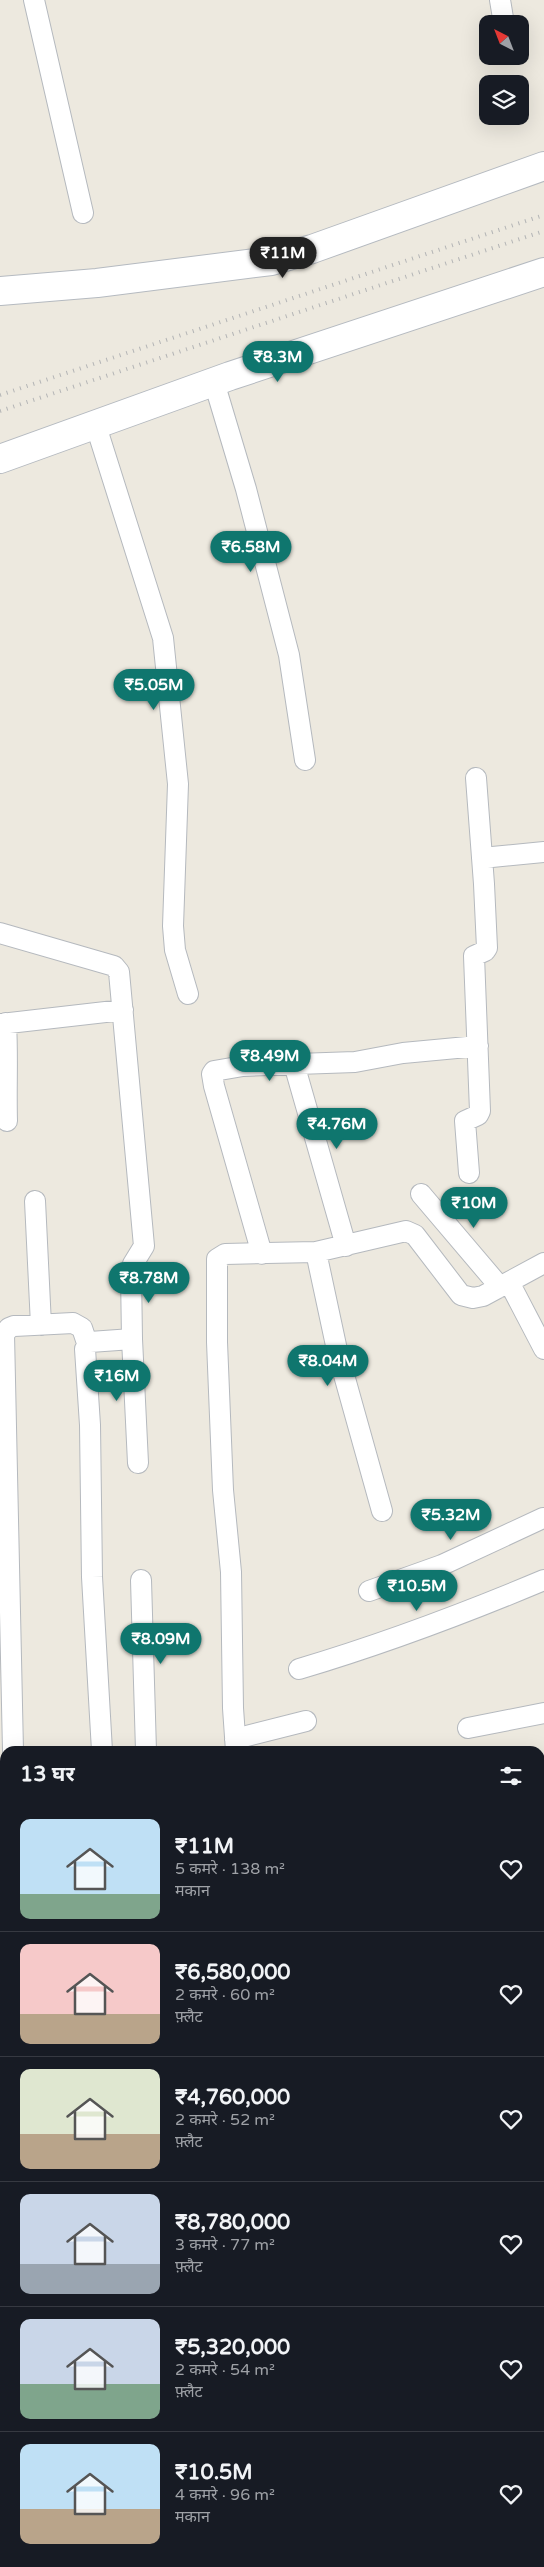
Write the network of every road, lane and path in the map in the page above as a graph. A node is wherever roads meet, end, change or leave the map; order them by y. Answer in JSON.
{"nodes":[{"id":1,"x":34,"y":0,"type":"edge"},
{"id":2,"x":500,"y":0,"type":"edge"},
{"id":3,"x":502,"y":15,"type":"edge"},
{"id":4,"x":544,"y":166,"type":"edge"},
{"id":5,"x":83,"y":213,"type":"dead end"},
{"id":6,"x":544,"y":272,"type":"edge"},
{"id":7,"x":0,"y":292,"type":"edge"},
{"id":8,"x":214,"y":382,"type":"junction"},
{"id":9,"x":96,"y":426,"type":"junction"},
{"id":10,"x":0,"y":459,"type":"edge"},
{"id":11,"x":305,"y":760,"type":"dead end"},
{"id":12,"x":476,"y":778,"type":"dead end"},
{"id":13,"x":544,"y":852,"type":"edge"},
{"id":14,"x":482,"y":858,"type":"junction"},
{"id":15,"x":0,"y":933,"type":"edge"},
{"id":16,"x":188,"y":994,"type":"dead end"},
{"id":17,"x":123,"y":1010,"type":"junction"},
{"id":18,"x":3,"y":1024,"type":"edge"},
{"id":19,"x":478,"y":1046,"type":"junction"},
{"id":20,"x":294,"y":1064,"type":"junction"},
{"id":21,"x":7,"y":1121,"type":"dead end"},
{"id":22,"x":469,"y":1173,"type":"dead end"},
{"id":23,"x":421,"y":1194,"type":"dead end"},
{"id":24,"x":35,"y":1201,"type":"dead end"},
{"id":25,"x":346,"y":1246,"type":"junction"},
{"id":26,"x":316,"y":1252,"type":"junction"},
{"id":27,"x":262,"y":1254,"type":"junction"},
{"id":28,"x":544,"y":1263,"type":"edge"},
{"id":29,"x":504,"y":1284,"type":"junction"},
{"id":30,"x":41,"y":1325,"type":"junction"},
{"id":31,"x":132,"y":1339,"type":"junction"},
{"id":32,"x":87,"y":1343,"type":"junction"},
{"id":33,"x":544,"y":1349,"type":"edge"},
{"id":34,"x":138,"y":1463,"type":"dead end"},
{"id":35,"x":382,"y":1511,"type":"dead end"},
{"id":36,"x":544,"y":1514,"type":"edge"},
{"id":37,"x":141,"y":1580,"type":"dead end"},
{"id":38,"x":544,"y":1580,"type":"edge"},
{"id":39,"x":369,"y":1591,"type":"dead end"},
{"id":40,"x":299,"y":1669,"type":"dead end"},
{"id":41,"x":544,"y":1713,"type":"edge"},
{"id":42,"x":306,"y":1721,"type":"dead end"},
{"id":43,"x":468,"y":1728,"type":"dead end"},
{"id":44,"x":236,"y":1745,"type":"edge"},
{"id":45,"x":13,"y":1746,"type":"edge"},
{"id":46,"x":102,"y":1746,"type":"edge"},
{"id":47,"x":146,"y":1746,"type":"edge"}],
"edges":[{"from":1,"to":5,"type":"street"},
{"from":2,"to":3,"type":"street"},
{"from":4,"to":7,"type":"street"},
{"from":6,"to":8,"type":"street"},
{"from":8,"to":9,"type":"street"},
{"from":8,"to":11,"type":"street"},
{"from":9,"to":10,"type":"street"},
{"from":9,"to":16,"type":"street"},
{"from":12,"to":14,"type":"street"},
{"from":13,"to":14,"type":"street"},
{"from":14,"to":19,"type":"street"},
{"from":15,"to":17,"type":"street"},
{"from":17,"to":18,"type":"street"},
{"from":17,"to":31,"type":"street"},
{"from":18,"to":21,"type":"street"},
{"from":19,"to":20,"type":"street"},
{"from":19,"to":22,"type":"street"},
{"from":20,"to":25,"type":"street"},
{"from":20,"to":27,"type":"street"},
{"from":23,"to":29,"type":"street"},
{"from":24,"to":30,"type":"street"},
{"from":25,"to":26,"type":"street"},
{"from":25,"to":29,"type":"street"},
{"from":26,"to":27,"type":"street"},
{"from":26,"to":35,"type":"street"},
{"from":27,"to":44,"type":"street"},
{"from":28,"to":29,"type":"street"},
{"from":29,"to":33,"type":"street"},
{"from":30,"to":32,"type":"street"},
{"from":30,"to":45,"type":"street"},
{"from":31,"to":32,"type":"street"},
{"from":31,"to":34,"type":"street"},
{"from":32,"to":46,"type":"street"},
{"from":36,"to":39,"type":"street"},
{"from":37,"to":47,"type":"street"},
{"from":38,"to":40,"type":"street"},
{"from":41,"to":43,"type":"street"},
{"from":42,"to":44,"type":"street"}]}
